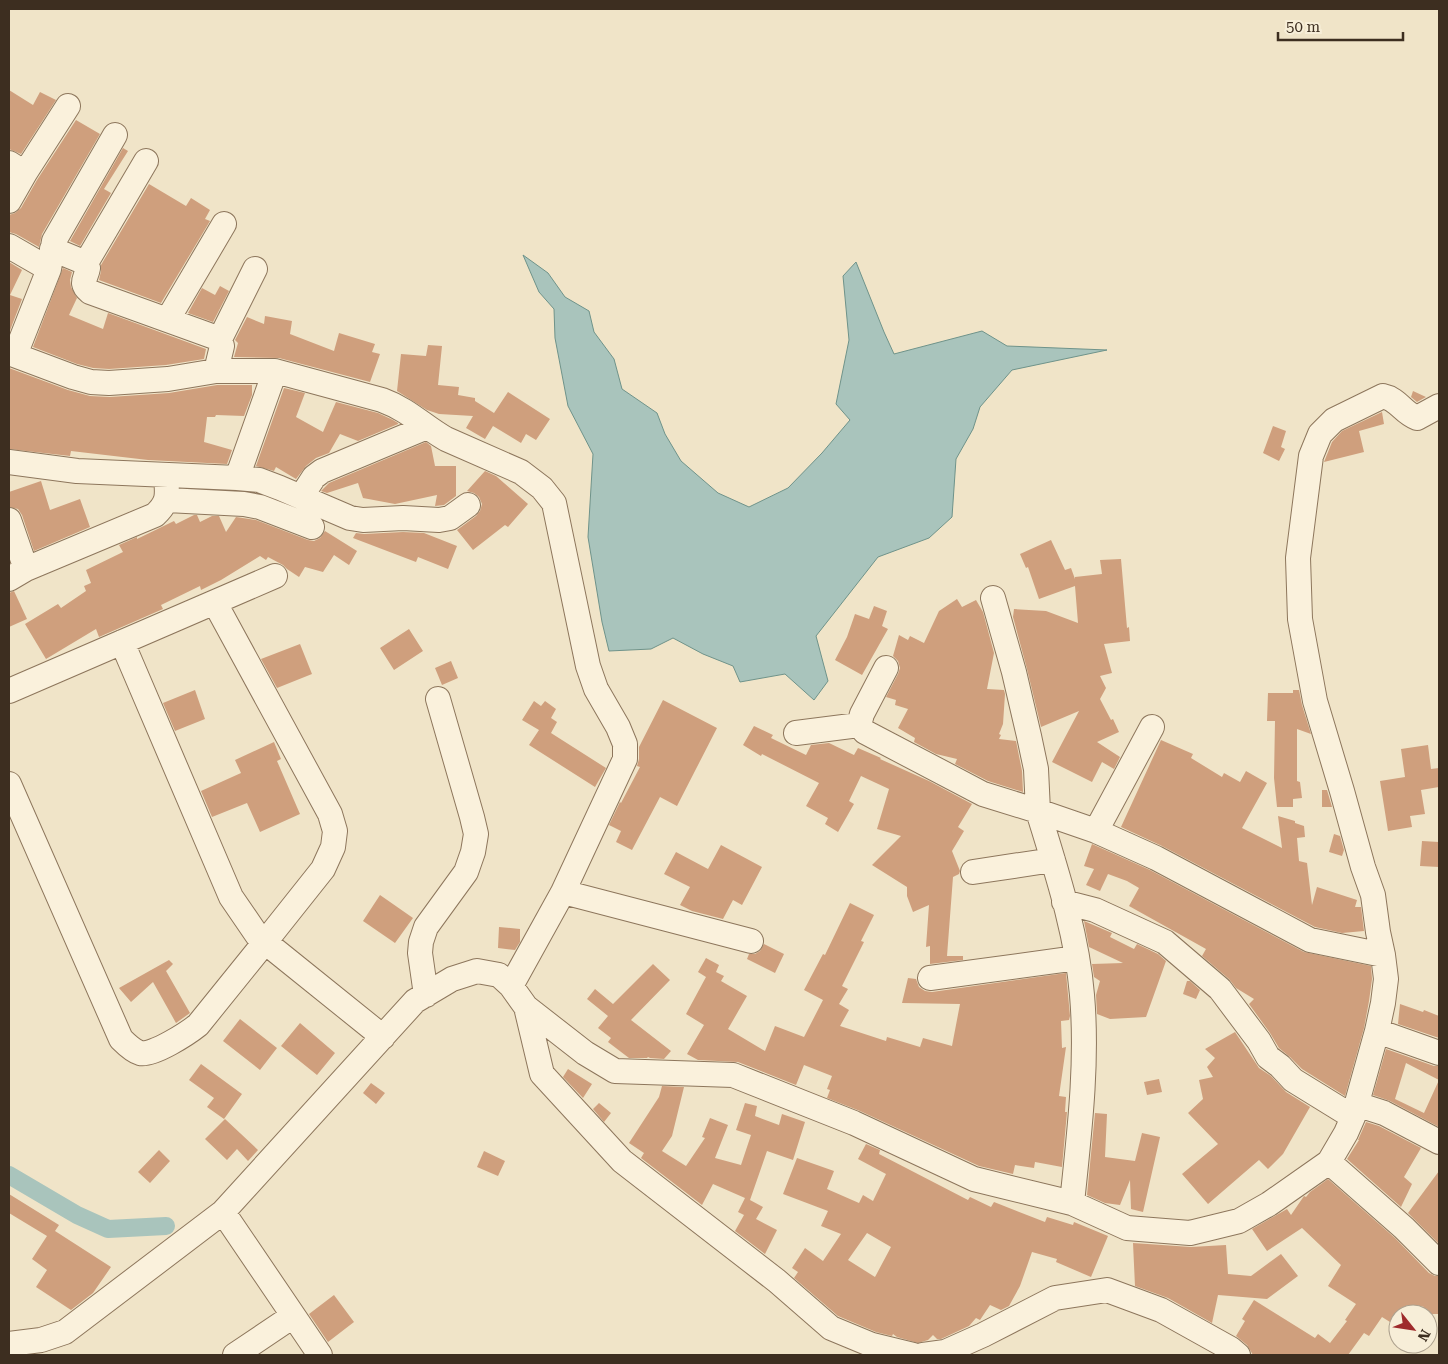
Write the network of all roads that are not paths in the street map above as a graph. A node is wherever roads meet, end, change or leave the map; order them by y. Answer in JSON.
{"nodes":[{"id":1,"x":68,"y":106,"type":"dead end"},
{"id":2,"x":115,"y":136,"type":"dead end"},
{"id":3,"x":146,"y":161,"type":"dead end"},
{"id":4,"x":17,"y":168,"type":"edge"},
{"id":5,"x":9,"y":201,"type":"edge"},
{"id":6,"x":224,"y":224,"type":"dead end"},
{"id":7,"x":9,"y":246,"type":"edge"},
{"id":8,"x":50,"y":259,"type":"junction"},
{"id":9,"x":86,"y":262,"type":"junction"},
{"id":10,"x":255,"y":269,"type":"dead end"},
{"id":11,"x":168,"y":319,"type":"junction"},
{"id":12,"x":220,"y":339,"type":"junction"},
{"id":13,"x":12,"y":354,"type":"edge"},
{"id":14,"x":216,"y":371,"type":"junction"},
{"id":15,"x":275,"y":371,"type":"junction"},
{"id":16,"x":1439,"y":406,"type":"edge"},
{"id":17,"x":427,"y":427,"type":"junction"},
{"id":18,"x":9,"y":462,"type":"edge"},
{"id":19,"x":166,"y":474,"type":"junction"},
{"id":20,"x":237,"y":478,"type":"junction"},
{"id":21,"x":301,"y":497,"type":"junction"},
{"id":22,"x":167,"y":500,"type":"junction"},
{"id":23,"x":468,"y":505,"type":"dead end"},
{"id":24,"x":9,"y":520,"type":"edge"},
{"id":25,"x":312,"y":527,"type":"dead end"},
{"id":26,"x":18,"y":574,"type":"edge"},
{"id":27,"x":276,"y":576,"type":"dead end"},
{"id":28,"x":993,"y":598,"type":"dead end"},
{"id":29,"x":215,"y":602,"type":"junction"},
{"id":30,"x":122,"y":642,"type":"junction"},
{"id":31,"x":886,"y":668,"type":"dead end"},
{"id":32,"x":9,"y":690,"type":"edge"},
{"id":33,"x":438,"y":699,"type":"dead end"},
{"id":34,"x":859,"y":725,"type":"junction"},
{"id":35,"x":1152,"y":728,"type":"dead end"},
{"id":36,"x":796,"y":733,"type":"dead end"},
{"id":37,"x":9,"y":784,"type":"edge"},
{"id":38,"x":1038,"y":811,"type":"junction"},
{"id":39,"x":1096,"y":831,"type":"junction"},
{"id":40,"x":1053,"y":860,"type":"junction"},
{"id":41,"x":973,"y":872,"type":"dead end"},
{"id":42,"x":563,"y":892,"type":"junction"},
{"id":43,"x":1064,"y":902,"type":"junction"},
{"id":44,"x":751,"y":941,"type":"dead end"},
{"id":45,"x":265,"y":942,"type":"junction"},
{"id":46,"x":1384,"y":955,"type":"junction"},
{"id":47,"x":1077,"y":958,"type":"junction"},
{"id":48,"x":930,"y":978,"type":"dead end"},
{"id":49,"x":511,"y":986,"type":"junction"},
{"id":50,"x":426,"y":995,"type":"junction"},
{"id":51,"x":526,"y":1007,"type":"junction"},
{"id":52,"x":1377,"y":1031,"type":"junction"},
{"id":53,"x":383,"y":1037,"type":"junction"},
{"id":54,"x":1439,"y":1052,"type":"edge"},
{"id":55,"x":1354,"y":1110,"type":"junction"},
{"id":56,"x":1439,"y":1142,"type":"edge"},
{"id":57,"x":1329,"y":1162,"type":"junction"},
{"id":58,"x":1072,"y":1203,"type":"junction"},
{"id":59,"x":223,"y":1212,"type":"junction"},
{"id":60,"x":1439,"y":1263,"type":"edge"},
{"id":61,"x":293,"y":1316,"type":"junction"},
{"id":62,"x":9,"y":1344,"type":"edge"},
{"id":63,"x":235,"y":1355,"type":"edge"},
{"id":64,"x":320,"y":1355,"type":"edge"},
{"id":65,"x":913,"y":1355,"type":"edge"},
{"id":66,"x":923,"y":1355,"type":"edge"},
{"id":67,"x":1238,"y":1355,"type":"edge"}],
"edges":[{"from":1,"to":4,"type":"street"},
{"from":2,"to":8,"type":"street"},
{"from":3,"to":9,"type":"street"},
{"from":4,"to":5,"type":"street"},
{"from":6,"to":11,"type":"street"},
{"from":7,"to":8,"type":"street"},
{"from":8,"to":9,"type":"street"},
{"from":8,"to":13,"type":"street"},
{"from":9,"to":11,"type":"street"},
{"from":10,"to":12,"type":"street"},
{"from":11,"to":12,"type":"street"},
{"from":12,"to":14,"type":"street"},
{"from":13,"to":14,"type":"street"},
{"from":14,"to":15,"type":"street"},
{"from":15,"to":17,"type":"street"},
{"from":15,"to":20,"type":"street"},
{"from":16,"to":46,"type":"street"},
{"from":17,"to":21,"type":"street"},
{"from":17,"to":42,"type":"street"},
{"from":18,"to":19,"type":"street"},
{"from":19,"to":20,"type":"street"},
{"from":19,"to":22,"type":"street"},
{"from":20,"to":21,"type":"street"},
{"from":21,"to":23,"type":"street"},
{"from":22,"to":25,"type":"street"},
{"from":22,"to":26,"type":"street"},
{"from":24,"to":26,"type":"street"},
{"from":27,"to":29,"type":"street"},
{"from":28,"to":38,"type":"street"},
{"from":29,"to":30,"type":"street"},
{"from":29,"to":45,"type":"street"},
{"from":30,"to":32,"type":"street"},
{"from":30,"to":45,"type":"street"},
{"from":31,"to":34,"type":"street"},
{"from":33,"to":50,"type":"street"},
{"from":34,"to":36,"type":"street"},
{"from":34,"to":38,"type":"street"},
{"from":35,"to":39,"type":"street"},
{"from":37,"to":45,"type":"street"},
{"from":38,"to":39,"type":"street"},
{"from":38,"to":40,"type":"street"},
{"from":39,"to":46,"type":"street"},
{"from":40,"to":41,"type":"street"},
{"from":40,"to":43,"type":"street"},
{"from":42,"to":44,"type":"street"},
{"from":42,"to":49,"type":"street"},
{"from":43,"to":47,"type":"street"},
{"from":43,"to":55,"type":"street"},
{"from":45,"to":53,"type":"street"},
{"from":46,"to":52,"type":"street"},
{"from":47,"to":48,"type":"street"},
{"from":47,"to":58,"type":"street"},
{"from":49,"to":50,"type":"street"},
{"from":49,"to":51,"type":"street"},
{"from":50,"to":53,"type":"street"},
{"from":51,"to":58,"type":"street"},
{"from":51,"to":65,"type":"street"},
{"from":52,"to":54,"type":"street"},
{"from":52,"to":55,"type":"street"},
{"from":53,"to":59,"type":"street"},
{"from":55,"to":56,"type":"street"},
{"from":55,"to":57,"type":"street"},
{"from":57,"to":58,"type":"street"},
{"from":57,"to":60,"type":"street"},
{"from":59,"to":61,"type":"street"},
{"from":59,"to":62,"type":"street"},
{"from":61,"to":63,"type":"street"},
{"from":61,"to":64,"type":"street"},
{"from":66,"to":67,"type":"street"}]}
